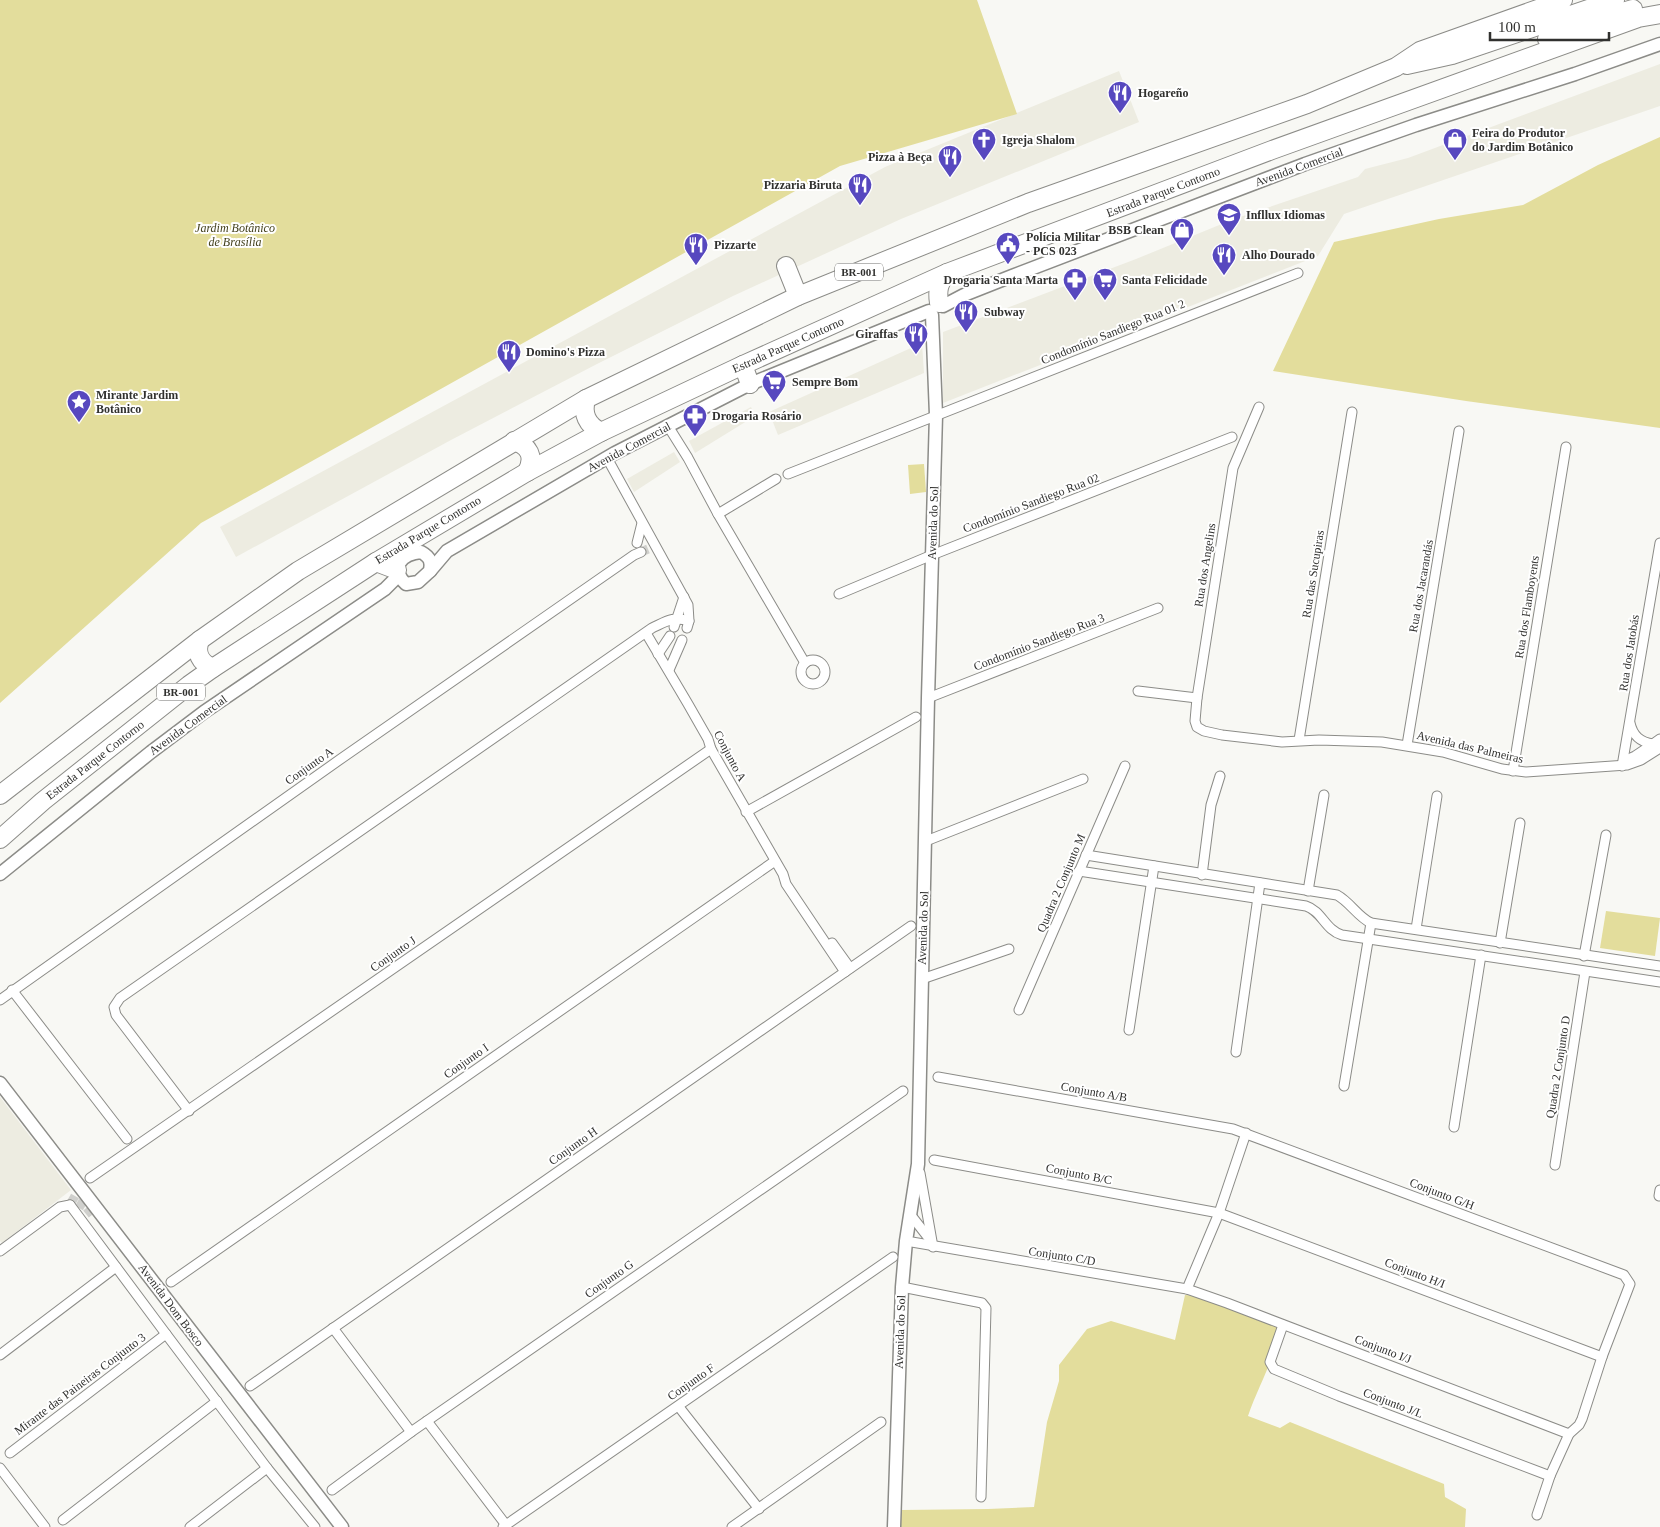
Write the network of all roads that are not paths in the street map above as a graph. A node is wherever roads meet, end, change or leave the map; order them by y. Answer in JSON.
{"nodes":[{"id":1,"x":1564,"y":0,"type":"edge"},
{"id":2,"x":1615,"y":0,"type":"edge"},
{"id":3,"x":1660,"y":2,"type":"edge"},
{"id":4,"x":1660,"y":14,"type":"edge"},
{"id":5,"x":1660,"y":44,"type":"edge"},
{"id":6,"x":1396,"y":67,"type":"junction"},
{"id":7,"x":1438,"y":91,"type":"junction"},
{"id":8,"x":786,"y":266,"type":"dead end"},
{"id":9,"x":947,"y":273,"type":"junction"},
{"id":10,"x":1298,"y":273,"type":"dead end"},
{"id":11,"x":919,"y":285,"type":"junction"},
{"id":12,"x":798,"y":296,"type":"junction"},
{"id":13,"x":936,"y":309,"type":"junction"},
{"id":14,"x":742,"y":365,"type":"junction"},
{"id":15,"x":750,"y":384,"type":"junction"},
{"id":16,"x":586,"y":399,"type":"junction"},
{"id":17,"x":1259,"y":407,"type":"dead end"},
{"id":18,"x":1352,"y":412,"type":"dead end"},
{"id":19,"x":936,"y":415,"type":"junction"},
{"id":20,"x":668,"y":426,"type":"junction"},
{"id":21,"x":1459,"y":431,"type":"dead end"},
{"id":22,"x":601,"y":432,"type":"junction"},
{"id":23,"x":1232,"y":437,"type":"dead end"},
{"id":24,"x":514,"y":441,"type":"junction"},
{"id":25,"x":1566,"y":447,"type":"dead end"},
{"id":26,"x":607,"y":458,"type":"junction"},
{"id":27,"x":528,"y":472,"type":"junction"},
{"id":28,"x":788,"y":474,"type":"dead end"},
{"id":29,"x":776,"y":479,"type":"dead end"},
{"id":30,"x":718,"y":514,"type":"junction"},
{"id":31,"x":642,"y":523,"type":"junction"},
{"id":32,"x":427,"y":530,"type":"junction"},
{"id":33,"x":1660,"y":543,"type":"edge"},
{"id":34,"x":642,"y":548,"type":"junction"},
{"id":35,"x":932,"y":555,"type":"junction"},
{"id":36,"x":427,"y":560,"type":"junction"},
{"id":37,"x":376,"y":562,"type":"junction"},
{"id":38,"x":400,"y":576,"type":"junction"},
{"id":39,"x":839,"y":594,"type":"dead end"},
{"id":40,"x":684,"y":598,"type":"junction"},
{"id":41,"x":1158,"y":608,"type":"dead end"},
{"id":42,"x":676,"y":622,"type":"junction"},
{"id":43,"x":646,"y":633,"type":"junction"},
{"id":44,"x":670,"y":636,"type":"dead end"},
{"id":45,"x":200,"y":640,"type":"junction"},
{"id":46,"x":682,"y":640,"type":"dead end"},
{"id":47,"x":658,"y":654,"type":"junction"},
{"id":48,"x":805,"y":663,"type":"dead end"},
{"id":49,"x":170,"y":664,"type":"junction"},
{"id":50,"x":213,"y":668,"type":"junction"},
{"id":51,"x":669,"y":670,"type":"junction"},
{"id":52,"x":189,"y":685,"type":"junction"},
{"id":53,"x":1138,"y":691,"type":"dead end"},
{"id":54,"x":928,"y":698,"type":"junction"},
{"id":55,"x":1197,"y":698,"type":"junction"},
{"id":56,"x":916,"y":717,"type":"dead end"},
{"id":57,"x":1631,"y":727,"type":"junction"},
{"id":58,"x":1201,"y":730,"type":"joint"},
{"id":59,"x":1299,"y":740,"type":"junction"},
{"id":60,"x":1658,"y":744,"type":"edge"},
{"id":61,"x":1406,"y":745,"type":"junction"},
{"id":62,"x":711,"y":749,"type":"junction"},
{"id":63,"x":1623,"y":763,"type":"junction"},
{"id":64,"x":1125,"y":766,"type":"dead end"},
{"id":65,"x":1513,"y":771,"type":"junction"},
{"id":66,"x":1220,"y":776,"type":"dead end"},
{"id":67,"x":1083,"y":779,"type":"dead end"},
{"id":68,"x":0,"y":795,"type":"edge"},
{"id":69,"x":1324,"y":795,"type":"dead end"},
{"id":70,"x":1437,"y":796,"type":"dead end"},
{"id":71,"x":746,"y":812,"type":"junction"},
{"id":72,"x":1520,"y":823,"type":"dead end"},
{"id":73,"x":1606,"y":834,"type":"dead end"},
{"id":74,"x":0,"y":839,"type":"edge"},
{"id":75,"x":926,"y":841,"type":"junction"},
{"id":76,"x":1086,"y":855,"type":"junction"},
{"id":77,"x":775,"y":861,"type":"junction"},
{"id":78,"x":1154,"y":866,"type":"junction"},
{"id":79,"x":1079,"y":871,"type":"junction"},
{"id":80,"x":0,"y":874,"type":"edge"},
{"id":81,"x":1202,"y":875,"type":"junction"},
{"id":82,"x":1151,"y":883,"type":"junction"},
{"id":83,"x":1260,"y":883,"type":"junction"},
{"id":84,"x":1308,"y":891,"type":"junction"},
{"id":85,"x":1257,"y":899,"type":"junction"},
{"id":86,"x":1372,"y":923,"type":"junction"},
{"id":87,"x":911,"y":926,"type":"dead end"},
{"id":88,"x":1416,"y":929,"type":"junction"},
{"id":89,"x":1453,"y":936,"type":"junction"},
{"id":90,"x":1369,"y":938,"type":"junction"},
{"id":91,"x":1500,"y":942,"type":"junction"},
{"id":92,"x":1009,"y":949,"type":"dead end"},
{"id":93,"x":1450,"y":950,"type":"junction"},
{"id":94,"x":1546,"y":950,"type":"junction"},
{"id":95,"x":1481,"y":955,"type":"junction"},
{"id":96,"x":1584,"y":956,"type":"junction"},
{"id":97,"x":1543,"y":965,"type":"junction"},
{"id":98,"x":1660,"y":966,"type":"edge"},
{"id":99,"x":847,"y":970,"type":"junction"},
{"id":100,"x":1586,"y":972,"type":"junction"},
{"id":101,"x":922,"y":978,"type":"junction"},
{"id":102,"x":1660,"y":982,"type":"edge"},
{"id":103,"x":12,"y":990,"type":"junction"},
{"id":104,"x":0,"y":1000,"type":"edge"},
{"id":105,"x":1019,"y":1010,"type":"dead end"},
{"id":106,"x":1129,"y":1030,"type":"dead end"},
{"id":107,"x":1236,"y":1052,"type":"dead end"},
{"id":108,"x":938,"y":1077,"type":"dead end"},
{"id":109,"x":0,"y":1083,"type":"edge"},
{"id":110,"x":1344,"y":1086,"type":"dead end"},
{"id":111,"x":903,"y":1092,"type":"dead end"},
{"id":112,"x":189,"y":1111,"type":"junction"},
{"id":113,"x":1454,"y":1127,"type":"dead end"},
{"id":114,"x":1246,"y":1133,"type":"junction"},
{"id":115,"x":127,"y":1139,"type":"dead end"},
{"id":116,"x":934,"y":1160,"type":"dead end"},
{"id":117,"x":918,"y":1164,"type":"junction"},
{"id":118,"x":1555,"y":1165,"type":"dead end"},
{"id":119,"x":90,"y":1178,"type":"dead end"},
{"id":120,"x":81,"y":1205,"type":"junction"},
{"id":121,"x":910,"y":1210,"type":"junction"},
{"id":122,"x":926,"y":1211,"type":"junction"},
{"id":123,"x":1219,"y":1214,"type":"junction"},
{"id":124,"x":906,"y":1241,"type":"junction"},
{"id":125,"x":932,"y":1244,"type":"junction"},
{"id":126,"x":0,"y":1251,"type":"edge"},
{"id":127,"x":893,"y":1257,"type":"dead end"},
{"id":128,"x":116,"y":1267,"type":"junction"},
{"id":129,"x":171,"y":1282,"type":"dead end"},
{"id":130,"x":902,"y":1287,"type":"junction"},
{"id":131,"x":1187,"y":1289,"type":"junction"},
{"id":132,"x":1283,"y":1325,"type":"junction"},
{"id":133,"x":333,"y":1328,"type":"junction"},
{"id":134,"x":166,"y":1334,"type":"junction"},
{"id":135,"x":0,"y":1355,"type":"edge"},
{"id":136,"x":1602,"y":1357,"type":"junction"},
{"id":137,"x":250,"y":1386,"type":"dead end"},
{"id":138,"x":217,"y":1401,"type":"junction"},
{"id":139,"x":678,"y":1407,"type":"junction"},
{"id":140,"x":427,"y":1421,"type":"junction"},
{"id":141,"x":881,"y":1422,"type":"dead end"},
{"id":142,"x":411,"y":1432,"type":"junction"},
{"id":143,"x":1570,"y":1434,"type":"junction"},
{"id":144,"x":10,"y":1453,"type":"dead end"},
{"id":145,"x":0,"y":1468,"type":"edge"},
{"id":146,"x":267,"y":1468,"type":"junction"},
{"id":147,"x":1550,"y":1476,"type":"junction"},
{"id":148,"x":332,"y":1490,"type":"dead end"},
{"id":149,"x":981,"y":1497,"type":"dead end"},
{"id":150,"x":759,"y":1509,"type":"junction"},
{"id":151,"x":1537,"y":1515,"type":"dead end"},
{"id":152,"x":63,"y":1520,"type":"dead end"},
{"id":153,"x":505,"y":1526,"type":"edge"},
{"id":154,"x":45,"y":1527,"type":"edge"},
{"id":155,"x":190,"y":1527,"type":"edge"},
{"id":156,"x":314,"y":1527,"type":"edge"},
{"id":157,"x":342,"y":1527,"type":"edge"},
{"id":158,"x":732,"y":1527,"type":"edge"},
{"id":159,"x":894,"y":1527,"type":"edge"}],
"edges":[{"from":1,"to":6,"type":"highway","number":"BR-001"},
{"from":2,"to":6,"type":"highway"},
{"from":3,"to":7,"type":"highway"},
{"from":4,"to":7,"type":"highway","name":"Estrada Parque Contorno","number":"BR-001"},
{"from":5,"to":13,"type":"street","name":"Avenida Comercial"},
{"from":6,"to":12,"type":"highway","number":"BR-001"},
{"from":7,"to":9,"type":"highway","name":"Estrada Parque Contorno","number":"BR-001"},
{"from":8,"to":12,"type":"highway"},
{"from":9,"to":11,"type":"highway","name":"Estrada Parque Contorno","number":"BR-001"},
{"from":9,"to":13,"type":"highway"},
{"from":10,"to":19,"type":"street","name":"Condomínio Sandiego Rua 01 2"},
{"from":11,"to":13,"type":"highway"},
{"from":11,"to":14,"type":"highway","name":"Estrada Parque Contorno","number":"BR-001"},
{"from":12,"to":16,"type":"highway","number":"BR-001"},
{"from":13,"to":15,"type":"street","name":"Avenida Comercial"},
{"from":13,"to":19,"type":"street","name":"Avenida do Sol"},
{"from":14,"to":15,"type":"highway"},
{"from":14,"to":22,"type":"highway","name":"Estrada Parque Contorno","number":"BR-001"},
{"from":15,"to":20,"type":"street","name":"Avenida Comercial"},
{"from":16,"to":22,"type":"highway"},
{"from":16,"to":24,"type":"highway","number":"BR-001"},
{"from":17,"to":55,"type":"street","name":"Rua dos Angelins"},
{"from":18,"to":59,"type":"street","name":"Rua das Sucupiras"},
{"from":19,"to":28,"type":"street","name":"Condomínio Sandiego Rua 01 2"},
{"from":19,"to":35,"type":"street","name":"Avenida do Sol"},
{"from":20,"to":26,"type":"street","name":"Avenida Comercial"},
{"from":20,"to":30,"type":"street"},
{"from":21,"to":61,"type":"street","name":"Rua dos Jacarandás"},
{"from":22,"to":27,"type":"highway","name":"Estrada Parque Contorno","number":"BR-001"},
{"from":23,"to":35,"type":"street","name":"Condomínio Sandiego Rua 02"},
{"from":24,"to":27,"type":"highway"},
{"from":24,"to":45,"type":"highway","number":"BR-001"},
{"from":25,"to":65,"type":"street","name":"Rua dos Flamboyents"},
{"from":26,"to":31,"type":"street"},
{"from":26,"to":36,"type":"street","name":"Avenida Comercial"},
{"from":27,"to":32,"type":"highway","name":"Estrada Parque Contorno","number":"BR-001"},
{"from":29,"to":30,"type":"street"},
{"from":30,"to":48,"type":"street"},
{"from":31,"to":34,"type":"street"},
{"from":31,"to":34,"type":"street"},
{"from":32,"to":36,"type":"highway"},
{"from":32,"to":37,"type":"highway","name":"Estrada Parque Contorno","number":"BR-001"},
{"from":33,"to":57,"type":"street","name":"Rua dos Jatobás"},
{"from":34,"to":40,"type":"street"},
{"from":34,"to":103,"type":"street","name":"Conjunto A"},
{"from":35,"to":39,"type":"street","name":"Condomínio Sandiego Rua 02"},
{"from":35,"to":54,"type":"street","name":"Avenida do Sol"},
{"from":36,"to":38,"type":"street","name":"Avenida Comercial"},
{"from":36,"to":38,"type":"street","name":"Avenida Comercial"},
{"from":37,"to":38,"type":"highway"},
{"from":37,"to":50,"type":"highway","name":"Estrada Parque Contorno","number":"BR-001"},
{"from":38,"to":80,"type":"street","name":"Avenida Comercial"},
{"from":40,"to":42,"type":"street"},
{"from":40,"to":42,"type":"street"},
{"from":41,"to":54,"type":"street","name":"Condomínio Sandiego Rua 3"},
{"from":42,"to":43,"type":"street"},
{"from":43,"to":47,"type":"street","name":"Conjunto A"},
{"from":43,"to":112,"type":"street"},
{"from":44,"to":47,"type":"street"},
{"from":45,"to":49,"type":"highway","number":"BR-001"},
{"from":45,"to":50,"type":"highway"},
{"from":46,"to":51,"type":"street"},
{"from":47,"to":51,"type":"street","name":"Conjunto A"},
{"from":49,"to":52,"type":"highway"},
{"from":49,"to":68,"type":"highway","number":"BR-001"},
{"from":50,"to":52,"type":"highway","name":"Estrada Parque Contorno","number":"BR-001"},
{"from":51,"to":62,"type":"street","name":"Conjunto A"},
{"from":52,"to":74,"type":"highway","name":"Estrada Parque Contorno","number":"BR-001"},
{"from":53,"to":55,"type":"street"},
{"from":54,"to":75,"type":"street","name":"Avenida do Sol"},
{"from":55,"to":58,"type":"street","name":"Rua dos Angelins"},
{"from":56,"to":71,"type":"street"},
{"from":57,"to":60,"type":"street","name":"Avenida das Palmeiras"},
{"from":57,"to":63,"type":"street","name":"Rua dos Jatobás"},
{"from":58,"to":59,"type":"street","name":"Avenida das Palmeiras"},
{"from":59,"to":61,"type":"street","name":"Avenida das Palmeiras"},
{"from":60,"to":63,"type":"street","name":"Avenida das Palmeiras"},
{"from":61,"to":65,"type":"street","name":"Avenida das Palmeiras"},
{"from":62,"to":71,"type":"street","name":"Conjunto A"},
{"from":62,"to":112,"type":"street","name":"Conjunto J"},
{"from":63,"to":65,"type":"street","name":"Avenida das Palmeiras"},
{"from":64,"to":76,"type":"street","name":"Quadra 2 Conjunto M"},
{"from":66,"to":81,"type":"street"},
{"from":67,"to":75,"type":"street"},
{"from":69,"to":84,"type":"street"},
{"from":70,"to":88,"type":"street"},
{"from":71,"to":77,"type":"street","name":"Conjunto A"},
{"from":72,"to":91,"type":"street"},
{"from":73,"to":96,"type":"street"},
{"from":75,"to":101,"type":"street","name":"Avenida do Sol"},
{"from":76,"to":78,"type":"street"},
{"from":76,"to":79,"type":"street","name":"Quadra 2 Conjunto M"},
{"from":77,"to":99,"type":"street","name":"Conjunto A"},
{"from":77,"to":129,"type":"street","name":"Conjunto I"},
{"from":78,"to":81,"type":"street"},
{"from":78,"to":82,"type":"street"},
{"from":79,"to":82,"type":"street"},
{"from":79,"to":105,"type":"street","name":"Quadra 2 Conjunto M"},
{"from":81,"to":83,"type":"street"},
{"from":82,"to":85,"type":"street"},
{"from":82,"to":106,"type":"street"},
{"from":83,"to":84,"type":"street"},
{"from":83,"to":85,"type":"street"},
{"from":84,"to":86,"type":"street"},
{"from":85,"to":90,"type":"street"},
{"from":85,"to":107,"type":"street"},
{"from":86,"to":88,"type":"street"},
{"from":86,"to":90,"type":"street"},
{"from":87,"to":99,"type":"street","name":"Conjunto H"},
{"from":88,"to":89,"type":"street"},
{"from":89,"to":91,"type":"street"},
{"from":89,"to":93,"type":"street"},
{"from":90,"to":93,"type":"street"},
{"from":90,"to":110,"type":"street"},
{"from":91,"to":94,"type":"street"},
{"from":92,"to":101,"type":"street"},
{"from":93,"to":95,"type":"street"},
{"from":94,"to":96,"type":"street"},
{"from":94,"to":97,"type":"street"},
{"from":95,"to":97,"type":"street"},
{"from":95,"to":113,"type":"street"},
{"from":96,"to":98,"type":"street"},
{"from":97,"to":100,"type":"street"},
{"from":99,"to":133,"type":"street","name":"Conjunto H"},
{"from":100,"to":102,"type":"street"},
{"from":100,"to":118,"type":"street","name":"Quadra 2 Conjunto D"},
{"from":101,"to":117,"type":"street","name":"Avenida do Sol"},
{"from":103,"to":104,"type":"street","name":"Conjunto A"},
{"from":103,"to":115,"type":"street"},
{"from":108,"to":114,"type":"street","name":"Conjunto A/B"},
{"from":109,"to":120,"type":"street","name":"Avenida Dom Bosco"},
{"from":111,"to":140,"type":"street","name":"Conjunto G"},
{"from":112,"to":119,"type":"street","name":"Conjunto J"},
{"from":114,"to":123,"type":"street"},
{"from":114,"to":136,"type":"street","name":"Conjunto G/H"},
{"from":116,"to":123,"type":"street","name":"Conjunto B/C"},
{"from":117,"to":121,"type":"street","name":"Avenida do Sol"},
{"from":117,"to":122,"type":"street"},
{"from":120,"to":126,"type":"street"},
{"from":120,"to":128,"type":"street"},
{"from":120,"to":157,"type":"street","name":"Avenida Dom Bosco"},
{"from":121,"to":122,"type":"street"},
{"from":121,"to":124,"type":"street","name":"Avenida do Sol"},
{"from":121,"to":125,"type":"street"},
{"from":122,"to":125,"type":"street"},
{"from":123,"to":131,"type":"street"},
{"from":123,"to":136,"type":"street","name":"Conjunto H/I"},
{"from":124,"to":125,"type":"street","name":"Conjunto C/D"},
{"from":124,"to":130,"type":"street","name":"Avenida do Sol"},
{"from":125,"to":131,"type":"street","name":"Conjunto C/D"},
{"from":127,"to":139,"type":"street","name":"Conjunto F"},
{"from":128,"to":134,"type":"street"},
{"from":128,"to":135,"type":"street"},
{"from":130,"to":149,"type":"street"},
{"from":130,"to":159,"type":"street","name":"Avenida do Sol"},
{"from":131,"to":132,"type":"street","name":"Conjunto I/J"},
{"from":132,"to":143,"type":"street","name":"Conjunto I/J"},
{"from":132,"to":147,"type":"street","name":"Conjunto J/L"},
{"from":133,"to":137,"type":"street","name":"Conjunto H"},
{"from":133,"to":142,"type":"street"},
{"from":134,"to":138,"type":"street"},
{"from":134,"to":144,"type":"street","name":"Mirante das Paineiras Conjunto 3"},
{"from":136,"to":143,"type":"street"},
{"from":138,"to":146,"type":"street"},
{"from":138,"to":152,"type":"street"},
{"from":139,"to":150,"type":"street"},
{"from":139,"to":153,"type":"street","name":"Conjunto F"},
{"from":140,"to":142,"type":"street","name":"Conjunto G"},
{"from":140,"to":153,"type":"street"},
{"from":141,"to":150,"type":"street"},
{"from":142,"to":148,"type":"street","name":"Conjunto G"},
{"from":143,"to":147,"type":"street"},
{"from":145,"to":154,"type":"street"},
{"from":146,"to":155,"type":"street"},
{"from":146,"to":156,"type":"street"},
{"from":147,"to":151,"type":"street"},
{"from":150,"to":158,"type":"street"}]}
